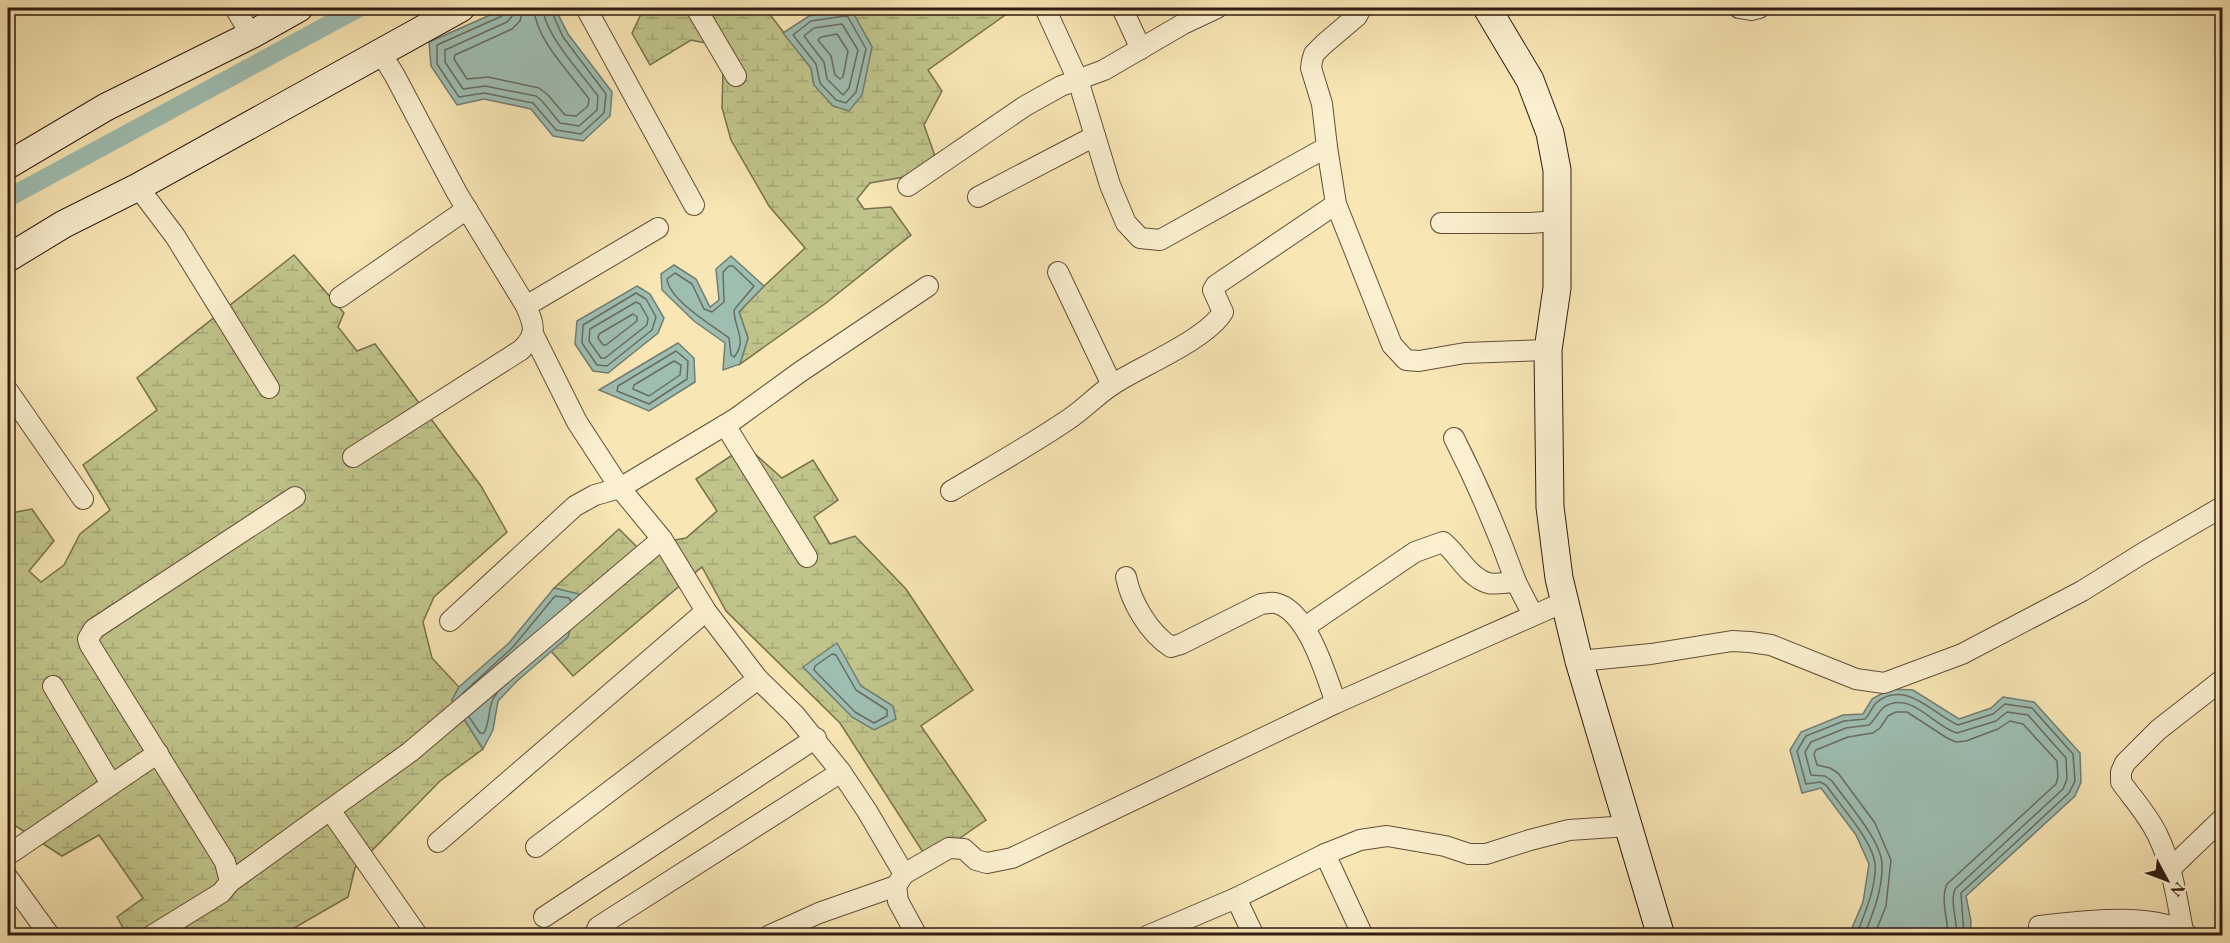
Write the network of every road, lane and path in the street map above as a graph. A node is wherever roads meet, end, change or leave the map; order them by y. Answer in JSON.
{"nodes":[{"id":1,"x":235,"y":8,"type":"edge"},
{"id":2,"x":299,"y":8,"type":"edge"},
{"id":3,"x":461,"y":8,"type":"edge"},
{"id":4,"x":586,"y":8,"type":"edge"},
{"id":5,"x":696,"y":8,"type":"edge"},
{"id":6,"x":1045,"y":8,"type":"edge"},
{"id":7,"x":1122,"y":8,"type":"edge"},
{"id":8,"x":1217,"y":8,"type":"edge"},
{"id":9,"x":1361,"y":8,"type":"edge"},
{"id":10,"x":1487,"y":8,"type":"edge"},
{"id":11,"x":1739,"y":8,"type":"edge"},
{"id":12,"x":1759,"y":8,"type":"edge"},
{"id":13,"x":251,"y":35,"type":"junction"},
{"id":14,"x":1141,"y":49,"type":"junction"},
{"id":15,"x":381,"y":53,"type":"junction"},
{"id":16,"x":736,"y":76,"type":"dead end"},
{"id":17,"x":1078,"y":80,"type":"junction"},
{"id":18,"x":1095,"y":136,"type":"junction"},
{"id":19,"x":1327,"y":147,"type":"junction"},
{"id":20,"x":8,"y":165,"type":"edge"},
{"id":21,"x":908,"y":186,"type":"dead end"},
{"id":22,"x":138,"y":187,"type":"junction"},
{"id":23,"x":978,"y":196,"type":"dead end"},
{"id":24,"x":1336,"y":204,"type":"junction"},
{"id":25,"x":694,"y":205,"type":"dead end"},
{"id":26,"x":467,"y":209,"type":"junction"},
{"id":27,"x":1558,"y":221,"type":"junction"},
{"id":28,"x":1441,"y":223,"type":"dead end"},
{"id":29,"x":658,"y":228,"type":"dead end"},
{"id":30,"x":8,"y":258,"type":"edge"},
{"id":31,"x":1058,"y":272,"type":"dead end"},
{"id":32,"x":928,"y":286,"type":"dead end"},
{"id":33,"x":340,"y":297,"type":"dead end"},
{"id":34,"x":526,"y":306,"type":"junction"},
{"id":35,"x":533,"y":334,"type":"junction"},
{"id":36,"x":1548,"y":350,"type":"junction"},
{"id":37,"x":1112,"y":385,"type":"junction"},
{"id":38,"x":269,"y":388,"type":"dead end"},
{"id":39,"x":8,"y":391,"type":"edge"},
{"id":40,"x":725,"y":425,"type":"junction"},
{"id":41,"x":1454,"y":438,"type":"dead end"},
{"id":42,"x":353,"y":457,"type":"dead end"},
{"id":43,"x":620,"y":488,"type":"junction"},
{"id":44,"x":951,"y":490,"type":"dead end"},
{"id":45,"x":295,"y":497,"type":"dead end"},
{"id":46,"x":83,"y":499,"type":"dead end"},
{"id":47,"x":2222,"y":508,"type":"edge"},
{"id":48,"x":662,"y":539,"type":"junction"},
{"id":49,"x":807,"y":557,"type":"dead end"},
{"id":50,"x":1126,"y":577,"type":"dead end"},
{"id":51,"x":1516,"y":582,"type":"junction"},
{"id":52,"x":1564,"y":602,"type":"junction"},
{"id":53,"x":706,"y":611,"type":"junction"},
{"id":54,"x":1533,"y":615,"type":"junction"},
{"id":55,"x":450,"y":621,"type":"dead end"},
{"id":56,"x":1305,"y":627,"type":"junction"},
{"id":57,"x":1579,"y":661,"type":"junction"},
{"id":58,"x":758,"y":680,"type":"junction"},
{"id":59,"x":2223,"y":680,"type":"edge"},
{"id":60,"x":53,"y":686,"type":"dead end"},
{"id":61,"x":1336,"y":703,"type":"junction"},
{"id":62,"x":816,"y":738,"type":"junction"},
{"id":63,"x":158,"y":753,"type":"junction"},
{"id":64,"x":841,"y":772,"type":"junction"},
{"id":65,"x":111,"y":784,"type":"junction"},
{"id":66,"x":330,"y":810,"type":"junction"},
{"id":67,"x":2223,"y":819,"type":"edge"},
{"id":68,"x":1629,"y":826,"type":"junction"},
{"id":69,"x":438,"y":842,"type":"dead end"},
{"id":70,"x":536,"y":847,"type":"dead end"},
{"id":71,"x":1326,"y":854,"type":"junction"},
{"id":72,"x":8,"y":855,"type":"edge"},
{"id":73,"x":2170,"y":869,"type":"junction"},
{"id":74,"x":8,"y":878,"type":"edge"},
{"id":75,"x":900,"y":880,"type":"junction"},
{"id":76,"x":230,"y":882,"type":"junction"},
{"id":77,"x":1236,"y":898,"type":"junction"},
{"id":78,"x":544,"y":916,"type":"dead end"},
{"id":79,"x":2039,"y":926,"type":"dead end"},
{"id":80,"x":1185,"y":928,"type":"edge"},
{"id":81,"x":2186,"y":933,"type":"edge"},
{"id":82,"x":50,"y":936,"type":"edge"},
{"id":83,"x":151,"y":936,"type":"edge"},
{"id":84,"x":418,"y":936,"type":"edge"},
{"id":85,"x":594,"y":936,"type":"edge"},
{"id":86,"x":768,"y":936,"type":"edge"},
{"id":87,"x":917,"y":936,"type":"edge"},
{"id":88,"x":1147,"y":936,"type":"edge"},
{"id":89,"x":1254,"y":936,"type":"edge"},
{"id":90,"x":1363,"y":936,"type":"edge"},
{"id":91,"x":1661,"y":936,"type":"edge"}],
"edges":[{"from":1,"to":13,"type":"street"},
{"from":2,"to":13,"type":"street"},
{"from":3,"to":15,"type":"street"},
{"from":4,"to":25,"type":"street"},
{"from":5,"to":16,"type":"street"},
{"from":6,"to":17,"type":"street"},
{"from":7,"to":14,"type":"street"},
{"from":8,"to":14,"type":"street"},
{"from":9,"to":19,"type":"street"},
{"from":10,"to":27,"type":"street"},
{"from":11,"to":12,"type":"street"},
{"from":13,"to":20,"type":"street"},
{"from":14,"to":17,"type":"street"},
{"from":15,"to":22,"type":"street"},
{"from":15,"to":26,"type":"street"},
{"from":17,"to":18,"type":"street"},
{"from":17,"to":21,"type":"street"},
{"from":18,"to":19,"type":"street"},
{"from":18,"to":23,"type":"street"},
{"from":19,"to":24,"type":"street"},
{"from":22,"to":30,"type":"street"},
{"from":22,"to":38,"type":"street"},
{"from":24,"to":36,"type":"street"},
{"from":24,"to":37,"type":"street"},
{"from":26,"to":33,"type":"street"},
{"from":26,"to":34,"type":"street"},
{"from":27,"to":28,"type":"street"},
{"from":27,"to":36,"type":"street"},
{"from":29,"to":34,"type":"street"},
{"from":31,"to":37,"type":"street"},
{"from":32,"to":40,"type":"street"},
{"from":34,"to":35,"type":"street"},
{"from":35,"to":42,"type":"street"},
{"from":35,"to":43,"type":"street"},
{"from":36,"to":52,"type":"street"},
{"from":37,"to":44,"type":"street"},
{"from":39,"to":46,"type":"street"},
{"from":40,"to":43,"type":"street"},
{"from":40,"to":49,"type":"street"},
{"from":41,"to":51,"type":"street"},
{"from":43,"to":48,"type":"street"},
{"from":43,"to":55,"type":"street"},
{"from":45,"to":63,"type":"street"},
{"from":47,"to":57,"type":"street"},
{"from":48,"to":53,"type":"street"},
{"from":48,"to":66,"type":"street"},
{"from":50,"to":56,"type":"street"},
{"from":51,"to":54,"type":"street"},
{"from":51,"to":56,"type":"street"},
{"from":52,"to":54,"type":"street"},
{"from":52,"to":57,"type":"street"},
{"from":53,"to":58,"type":"street"},
{"from":53,"to":69,"type":"street"},
{"from":54,"to":61,"type":"street"},
{"from":56,"to":61,"type":"street"},
{"from":57,"to":68,"type":"street"},
{"from":58,"to":62,"type":"street"},
{"from":58,"to":70,"type":"street"},
{"from":59,"to":73,"type":"street"},
{"from":60,"to":65,"type":"street"},
{"from":61,"to":75,"type":"street"},
{"from":62,"to":64,"type":"street"},
{"from":62,"to":78,"type":"street"},
{"from":63,"to":65,"type":"street"},
{"from":63,"to":76,"type":"street"},
{"from":64,"to":75,"type":"street"},
{"from":64,"to":85,"type":"street"},
{"from":65,"to":72,"type":"street"},
{"from":66,"to":76,"type":"street"},
{"from":66,"to":84,"type":"street"},
{"from":67,"to":73,"type":"street"},
{"from":68,"to":71,"type":"street"},
{"from":68,"to":91,"type":"street"},
{"from":71,"to":77,"type":"street"},
{"from":71,"to":90,"type":"street"},
{"from":73,"to":81,"type":"street"},
{"from":74,"to":82,"type":"street"},
{"from":75,"to":86,"type":"street"},
{"from":75,"to":87,"type":"street"},
{"from":76,"to":83,"type":"street"},
{"from":77,"to":80,"type":"street"},
{"from":77,"to":89,"type":"street"},
{"from":79,"to":81,"type":"street"},
{"from":80,"to":88,"type":"street"}]}
